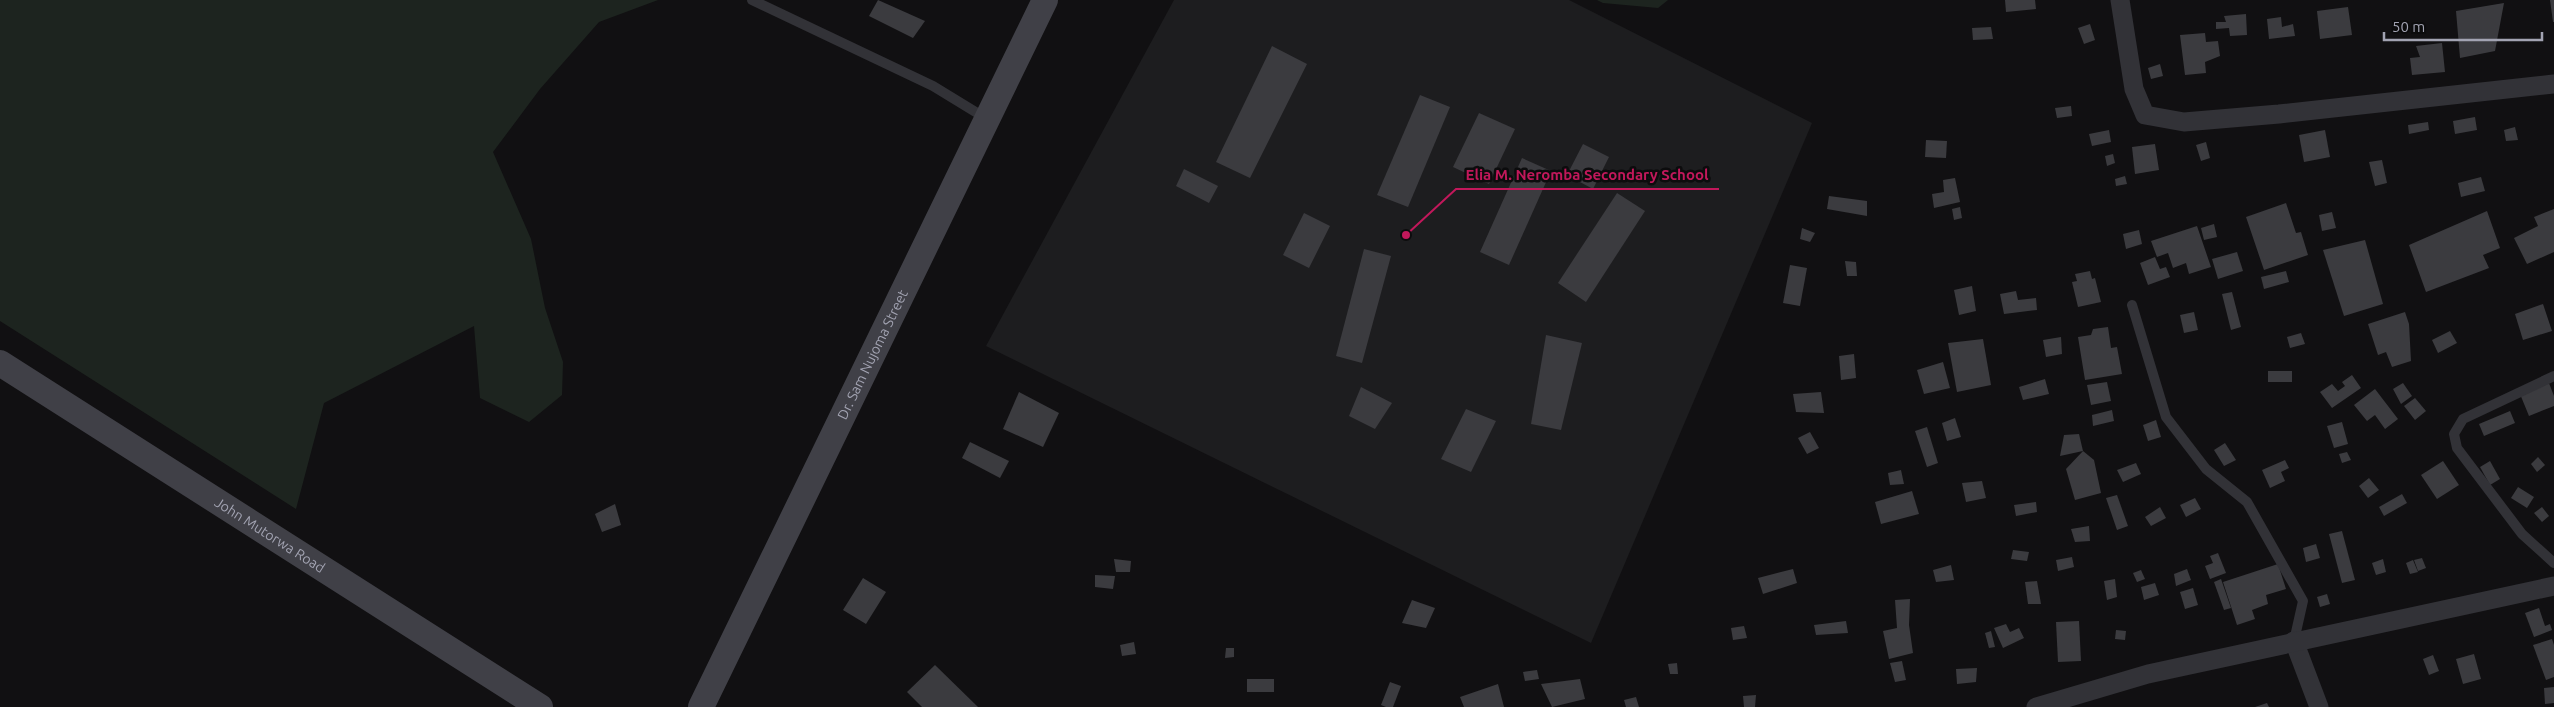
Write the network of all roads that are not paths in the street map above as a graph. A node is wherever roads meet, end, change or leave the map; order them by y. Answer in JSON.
{"nodes":[{"id":1,"x":752,"y":0,"type":"edge"},
{"id":2,"x":1045,"y":0,"type":"edge"},
{"id":3,"x":2120,"y":0,"type":"edge"},
{"id":4,"x":2554,"y":84,"type":"edge"},
{"id":5,"x":988,"y":120,"type":"junction"},
{"id":6,"x":2132,"y":305,"type":"dead end"},
{"id":7,"x":0,"y":363,"type":"edge"},
{"id":8,"x":2554,"y":376,"type":"edge"},
{"id":9,"x":2554,"y":563,"type":"edge"},
{"id":10,"x":2554,"y":586,"type":"edge"},
{"id":11,"x":2294,"y":641,"type":"junction"},
{"id":12,"x":540,"y":707,"type":"edge"},
{"id":13,"x":701,"y":707,"type":"edge"},
{"id":14,"x":2036,"y":707,"type":"edge"},
{"id":15,"x":2319,"y":707,"type":"edge"}],
"edges":[{"from":1,"to":5,"type":"lane"},
{"from":2,"to":5,"type":"street","name":"Dr. Sam Nujoma Street"},
{"from":3,"to":4,"type":"street"},
{"from":5,"to":13,"type":"street","name":"Dr. Sam Nujoma Street"},
{"from":6,"to":11,"type":"lane"},
{"from":7,"to":12,"type":"street","name":"John Mutorwa Road"},
{"from":8,"to":9,"type":"lane"},
{"from":10,"to":11,"type":"street"},
{"from":11,"to":14,"type":"street"},
{"from":11,"to":15,"type":"street"}]}
